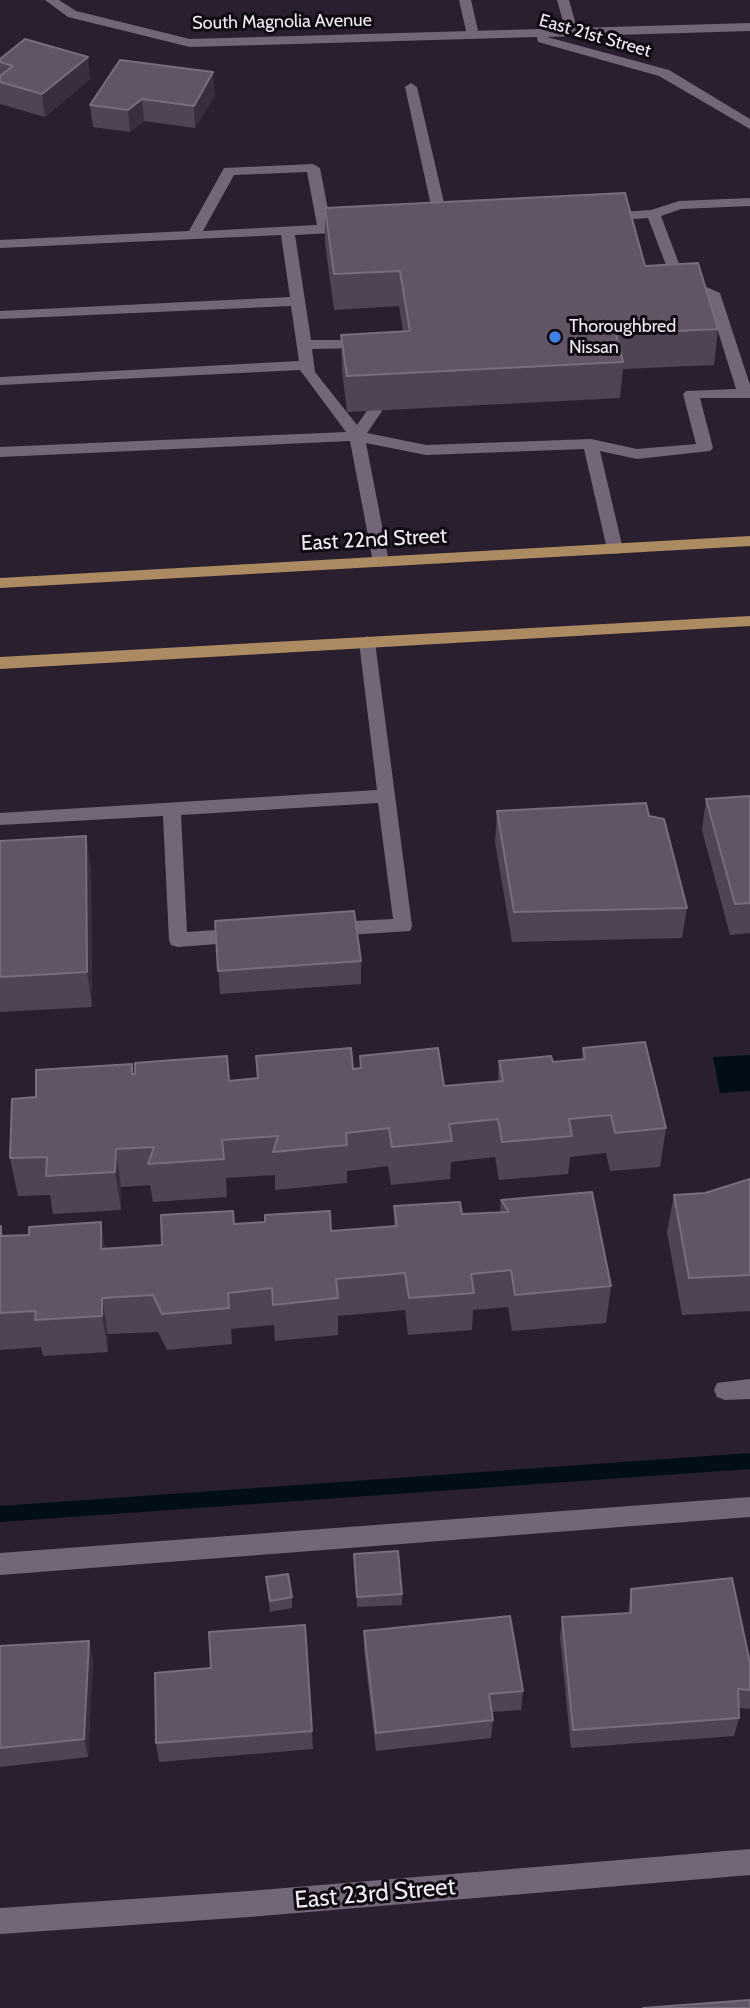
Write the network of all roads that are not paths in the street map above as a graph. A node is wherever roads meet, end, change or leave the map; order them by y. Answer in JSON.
{"nodes":[{"id":1,"x":51,"y":0,"type":"edge"},
{"id":2,"x":465,"y":0,"type":"edge"},
{"id":3,"x":563,"y":0,"type":"edge"},
{"id":4,"x":750,"y":27,"type":"edge"},
{"id":5,"x":572,"y":32,"type":"junction"},
{"id":6,"x":520,"y":33,"type":"junction"},
{"id":7,"x":473,"y":34,"type":"junction"},
{"id":8,"x":411,"y":87,"type":"dead end"},
{"id":9,"x":750,"y":125,"type":"edge"},
{"id":10,"x":750,"y":202,"type":"edge"},
{"id":11,"x":653,"y":214,"type":"junction"},
{"id":12,"x":587,"y":217,"type":"edge"},
{"id":13,"x":442,"y":224,"type":"edge"},
{"id":14,"x":364,"y":228,"type":"edge"},
{"id":15,"x":325,"y":229,"type":"junction"},
{"id":16,"x":287,"y":231,"type":"junction"},
{"id":17,"x":194,"y":235,"type":"junction"},
{"id":18,"x":0,"y":244,"type":"edge"},
{"id":19,"x":298,"y":301,"type":"junction"},
{"id":20,"x":0,"y":315,"type":"edge"},
{"id":21,"x":304,"y":345,"type":"junction"},
{"id":22,"x":368,"y":356,"type":"edge"},
{"id":23,"x":307,"y":365,"type":"junction"},
{"id":24,"x":0,"y":381,"type":"edge"},
{"id":25,"x":748,"y":393,"type":"edge"},
{"id":26,"x":374,"y":411,"type":"dead end"},
{"id":27,"x":356,"y":436,"type":"junction"},
{"id":28,"x":591,"y":444,"type":"junction"},
{"id":29,"x":0,"y":452,"type":"edge"},
{"id":30,"x":750,"y":541,"type":"edge"},
{"id":31,"x":615,"y":549,"type":"junction"},
{"id":32,"x":381,"y":562,"type":"junction"},
{"id":33,"x":0,"y":583,"type":"edge"},
{"id":34,"x":750,"y":621,"type":"edge"},
{"id":35,"x":367,"y":642,"type":"junction"},
{"id":36,"x":0,"y":663,"type":"edge"},
{"id":37,"x":385,"y":796,"type":"junction"},
{"id":38,"x":172,"y":809,"type":"junction"},
{"id":39,"x":0,"y":819,"type":"edge"},
{"id":40,"x":309,"y":931,"type":"edge"},
{"id":41,"x":256,"y":934,"type":"edge"},
{"id":42,"x":750,"y":1389,"type":"edge"},
{"id":43,"x":725,"y":1390,"type":"dead end"},
{"id":44,"x":750,"y":1507,"type":"edge"},
{"id":45,"x":0,"y":1564,"type":"edge"},
{"id":46,"x":750,"y":1862,"type":"edge"},
{"id":47,"x":0,"y":1921,"type":"edge"}],
"edges":[{"from":1,"to":7,"type":"street","name":"South Magnolia Avenue"},
{"from":2,"to":7,"type":"street"},
{"from":3,"to":5,"type":"street"},
{"from":4,"to":5,"type":"street","name":"East 21st Street"},
{"from":5,"to":6,"type":"street","name":"East 21st Street"},
{"from":6,"to":7,"type":"street","name":"South Magnolia Avenue"},
{"from":6,"to":9,"type":"street","name":"East 21st Street"},
{"from":8,"to":13,"type":"street"},
{"from":10,"to":11,"type":"street"},
{"from":11,"to":12,"type":"street"},
{"from":11,"to":25,"type":"street"},
{"from":14,"to":15,"type":"street"},
{"from":15,"to":16,"type":"street"},
{"from":15,"to":17,"type":"street"},
{"from":16,"to":17,"type":"street"},
{"from":16,"to":19,"type":"street"},
{"from":17,"to":18,"type":"street"},
{"from":19,"to":20,"type":"street"},
{"from":19,"to":21,"type":"street"},
{"from":21,"to":22,"type":"street"},
{"from":21,"to":23,"type":"street"},
{"from":23,"to":24,"type":"street"},
{"from":23,"to":27,"type":"street"},
{"from":25,"to":28,"type":"lane"},
{"from":26,"to":27,"type":"street"},
{"from":27,"to":28,"type":"lane"},
{"from":27,"to":29,"type":"lane"},
{"from":27,"to":32,"type":"street"},
{"from":28,"to":31,"type":"street"},
{"from":30,"to":31,"type":"main road","name":"East 22nd Street"},
{"from":31,"to":32,"type":"main road","name":"East 22nd Street"},
{"from":32,"to":33,"type":"main road","name":"East 22nd Street"},
{"from":34,"to":35,"type":"main road"},
{"from":35,"to":36,"type":"main road"},
{"from":35,"to":37,"type":"street"},
{"from":37,"to":38,"type":"street"},
{"from":37,"to":40,"type":"street"},
{"from":38,"to":39,"type":"street"},
{"from":38,"to":41,"type":"street"},
{"from":42,"to":43,"type":"street"},
{"from":44,"to":45,"type":"street"},
{"from":46,"to":47,"type":"street","name":"East 23rd Street"}]}
